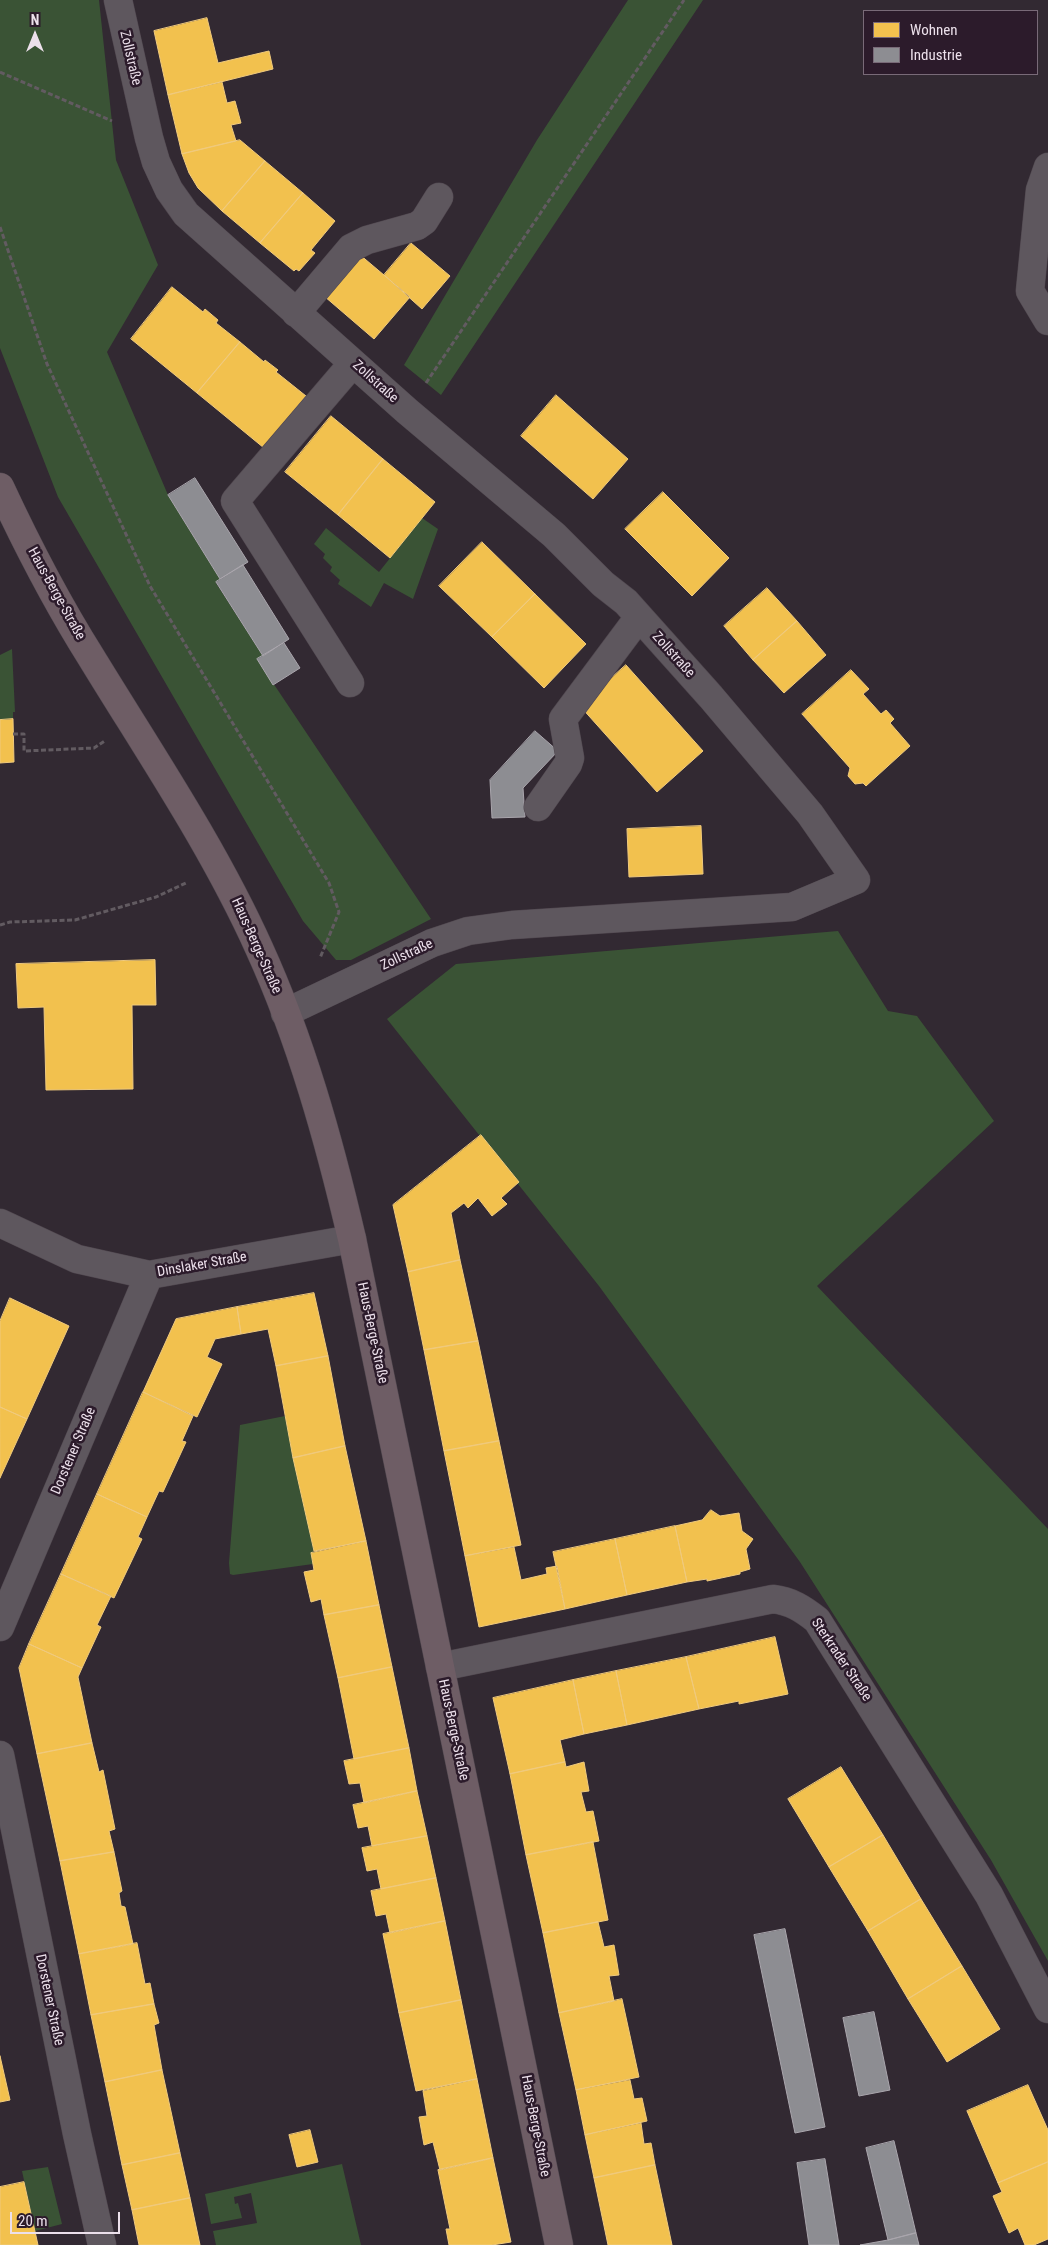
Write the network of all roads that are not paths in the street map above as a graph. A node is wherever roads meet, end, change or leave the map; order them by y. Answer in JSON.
{"nodes":[{"id":1,"x":118,"y":0,"type":"edge"},
{"id":2,"x":1048,"y":167,"type":"edge"},
{"id":3,"x":439,"y":197,"type":"dead end"},
{"id":4,"x":296,"y":314,"type":"junction"},
{"id":5,"x":1048,"y":321,"type":"edge"},
{"id":6,"x":353,"y":363,"type":"junction"},
{"id":7,"x":0,"y":487,"type":"edge"},
{"id":8,"x":639,"y":617,"type":"junction"},
{"id":9,"x":350,"y":683,"type":"dead end"},
{"id":10,"x":538,"y":807,"type":"dead end"},
{"id":11,"x":285,"y":1013,"type":"junction"},
{"id":12,"x":0,"y":1223,"type":"edge"},
{"id":13,"x":352,"y":1239,"type":"junction"},
{"id":14,"x":149,"y":1275,"type":"junction"},
{"id":15,"x":0,"y":1627,"type":"edge"},
{"id":16,"x":440,"y":1667,"type":"junction"},
{"id":17,"x":0,"y":1755,"type":"edge"},
{"id":18,"x":1048,"y":2009,"type":"edge"},
{"id":19,"x":102,"y":2245,"type":"edge"},
{"id":20,"x":559,"y":2245,"type":"edge"}],
"edges":[{"from":1,"to":4,"type":"street","name":"Zollstraße"},
{"from":2,"to":5,"type":"street"},
{"from":3,"to":4,"type":"street"},
{"from":4,"to":6,"type":"street","name":"Zollstraße"},
{"from":6,"to":8,"type":"street","name":"Zollstraße"},
{"from":6,"to":9,"type":"street"},
{"from":7,"to":11,"type":"main road","name":"Haus-Berge-Straße"},
{"from":8,"to":10,"type":"street"},
{"from":8,"to":11,"type":"street","name":"Zollstraße"},
{"from":11,"to":13,"type":"main road","name":"Haus-Berge-Straße"},
{"from":12,"to":14,"type":"street","name":"Dinslaker Straße"},
{"from":13,"to":14,"type":"street","name":"Dinslaker Straße"},
{"from":13,"to":16,"type":"main road","name":"Haus-Berge-Straße"},
{"from":14,"to":15,"type":"street","name":"Dorstener Straße"},
{"from":16,"to":18,"type":"street","name":"Sterkrader Straße"},
{"from":16,"to":20,"type":"main road","name":"Haus-Berge-Straße"},
{"from":17,"to":19,"type":"street","name":"Dorstener Straße"}]}
